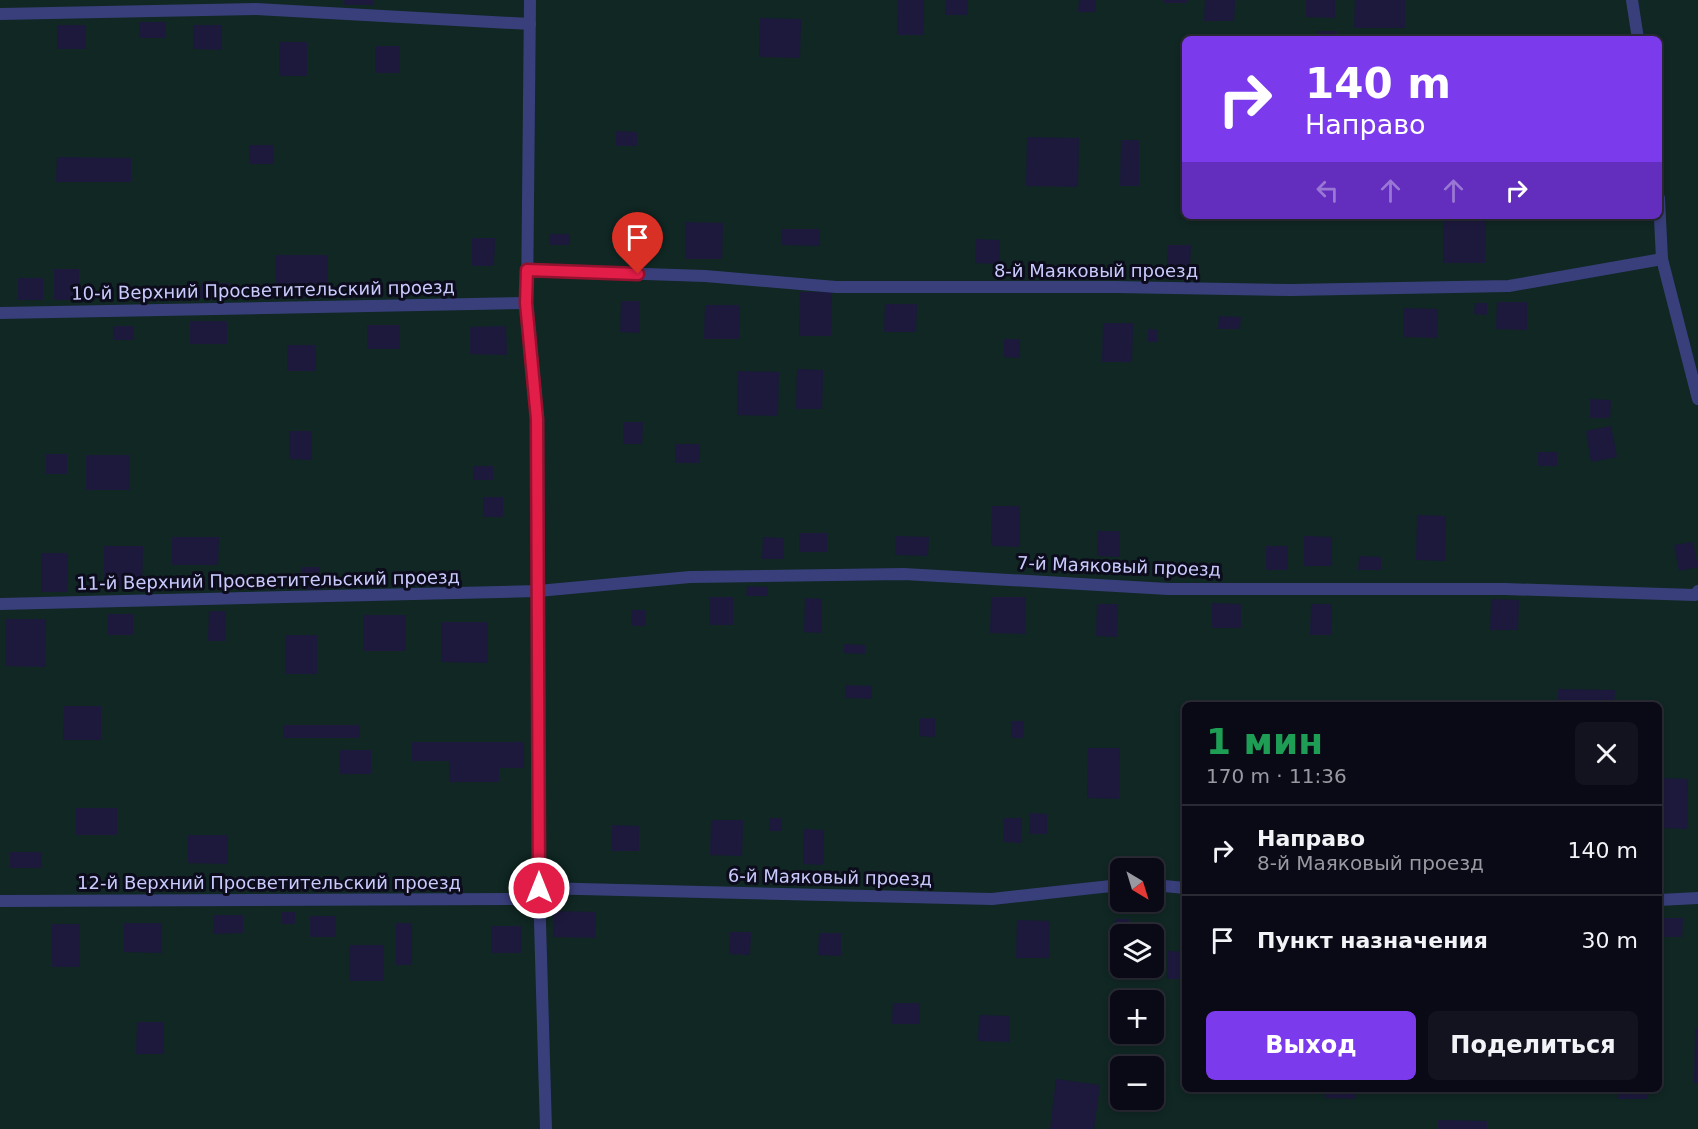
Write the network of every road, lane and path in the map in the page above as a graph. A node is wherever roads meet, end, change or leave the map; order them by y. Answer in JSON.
{"nodes":[{"id":1,"x":530,"y":0,"type":"edge"},
{"id":2,"x":1632,"y":0,"type":"edge"},
{"id":3,"x":0,"y":14,"type":"edge"},
{"id":4,"x":530,"y":24,"type":"junction"},
{"id":5,"x":1638,"y":36,"type":"edge"},
{"id":6,"x":1660,"y":219,"type":"edge"},
{"id":7,"x":1662,"y":259,"type":"junction"},
{"id":8,"x":527,"y":270,"type":"junction"},
{"id":9,"x":526,"y":303,"type":"junction"},
{"id":10,"x":0,"y":313,"type":"edge"},
{"id":11,"x":1698,"y":399,"type":"edge"},
{"id":12,"x":538,"y":591,"type":"junction"},
{"id":13,"x":1698,"y":591,"type":"edge"},
{"id":14,"x":0,"y":604,"type":"edge"},
{"id":15,"x":1110,"y":886,"type":"edge"},
{"id":16,"x":1164,"y":886,"type":"edge"},
{"id":17,"x":1182,"y":888,"type":"edge"},
{"id":18,"x":539,"y":893,"type":"junction"},
{"id":19,"x":1698,"y":898,"type":"edge"},
{"id":20,"x":1662,"y":900,"type":"edge"},
{"id":21,"x":0,"y":901,"type":"edge"},
{"id":22,"x":546,"y":1129,"type":"edge"}],
"edges":[{"from":1,"to":4,"type":"street"},
{"from":2,"to":5,"type":"street"},
{"from":3,"to":4,"type":"street"},
{"from":4,"to":8,"type":"street"},
{"from":6,"to":7,"type":"street"},
{"from":7,"to":8,"type":"street","name":"8-й Маяковый проезд"},
{"from":7,"to":11,"type":"street"},
{"from":8,"to":9,"type":"street"},
{"from":9,"to":10,"type":"street","name":"10-й Верхний Просветительский проезд"},
{"from":9,"to":12,"type":"street"},
{"from":12,"to":13,"type":"street","name":"7-й Маяковый проезд"},
{"from":12,"to":14,"type":"street","name":"11-й Верхний Просветительский проезд"},
{"from":12,"to":18,"type":"street"},
{"from":15,"to":18,"type":"street","name":"6-й Маяковый проезд"},
{"from":16,"to":17,"type":"street"},
{"from":18,"to":21,"type":"street","name":"12-й Верхний Просветительский проезд"},
{"from":18,"to":22,"type":"street"},
{"from":19,"to":20,"type":"street"}]}
